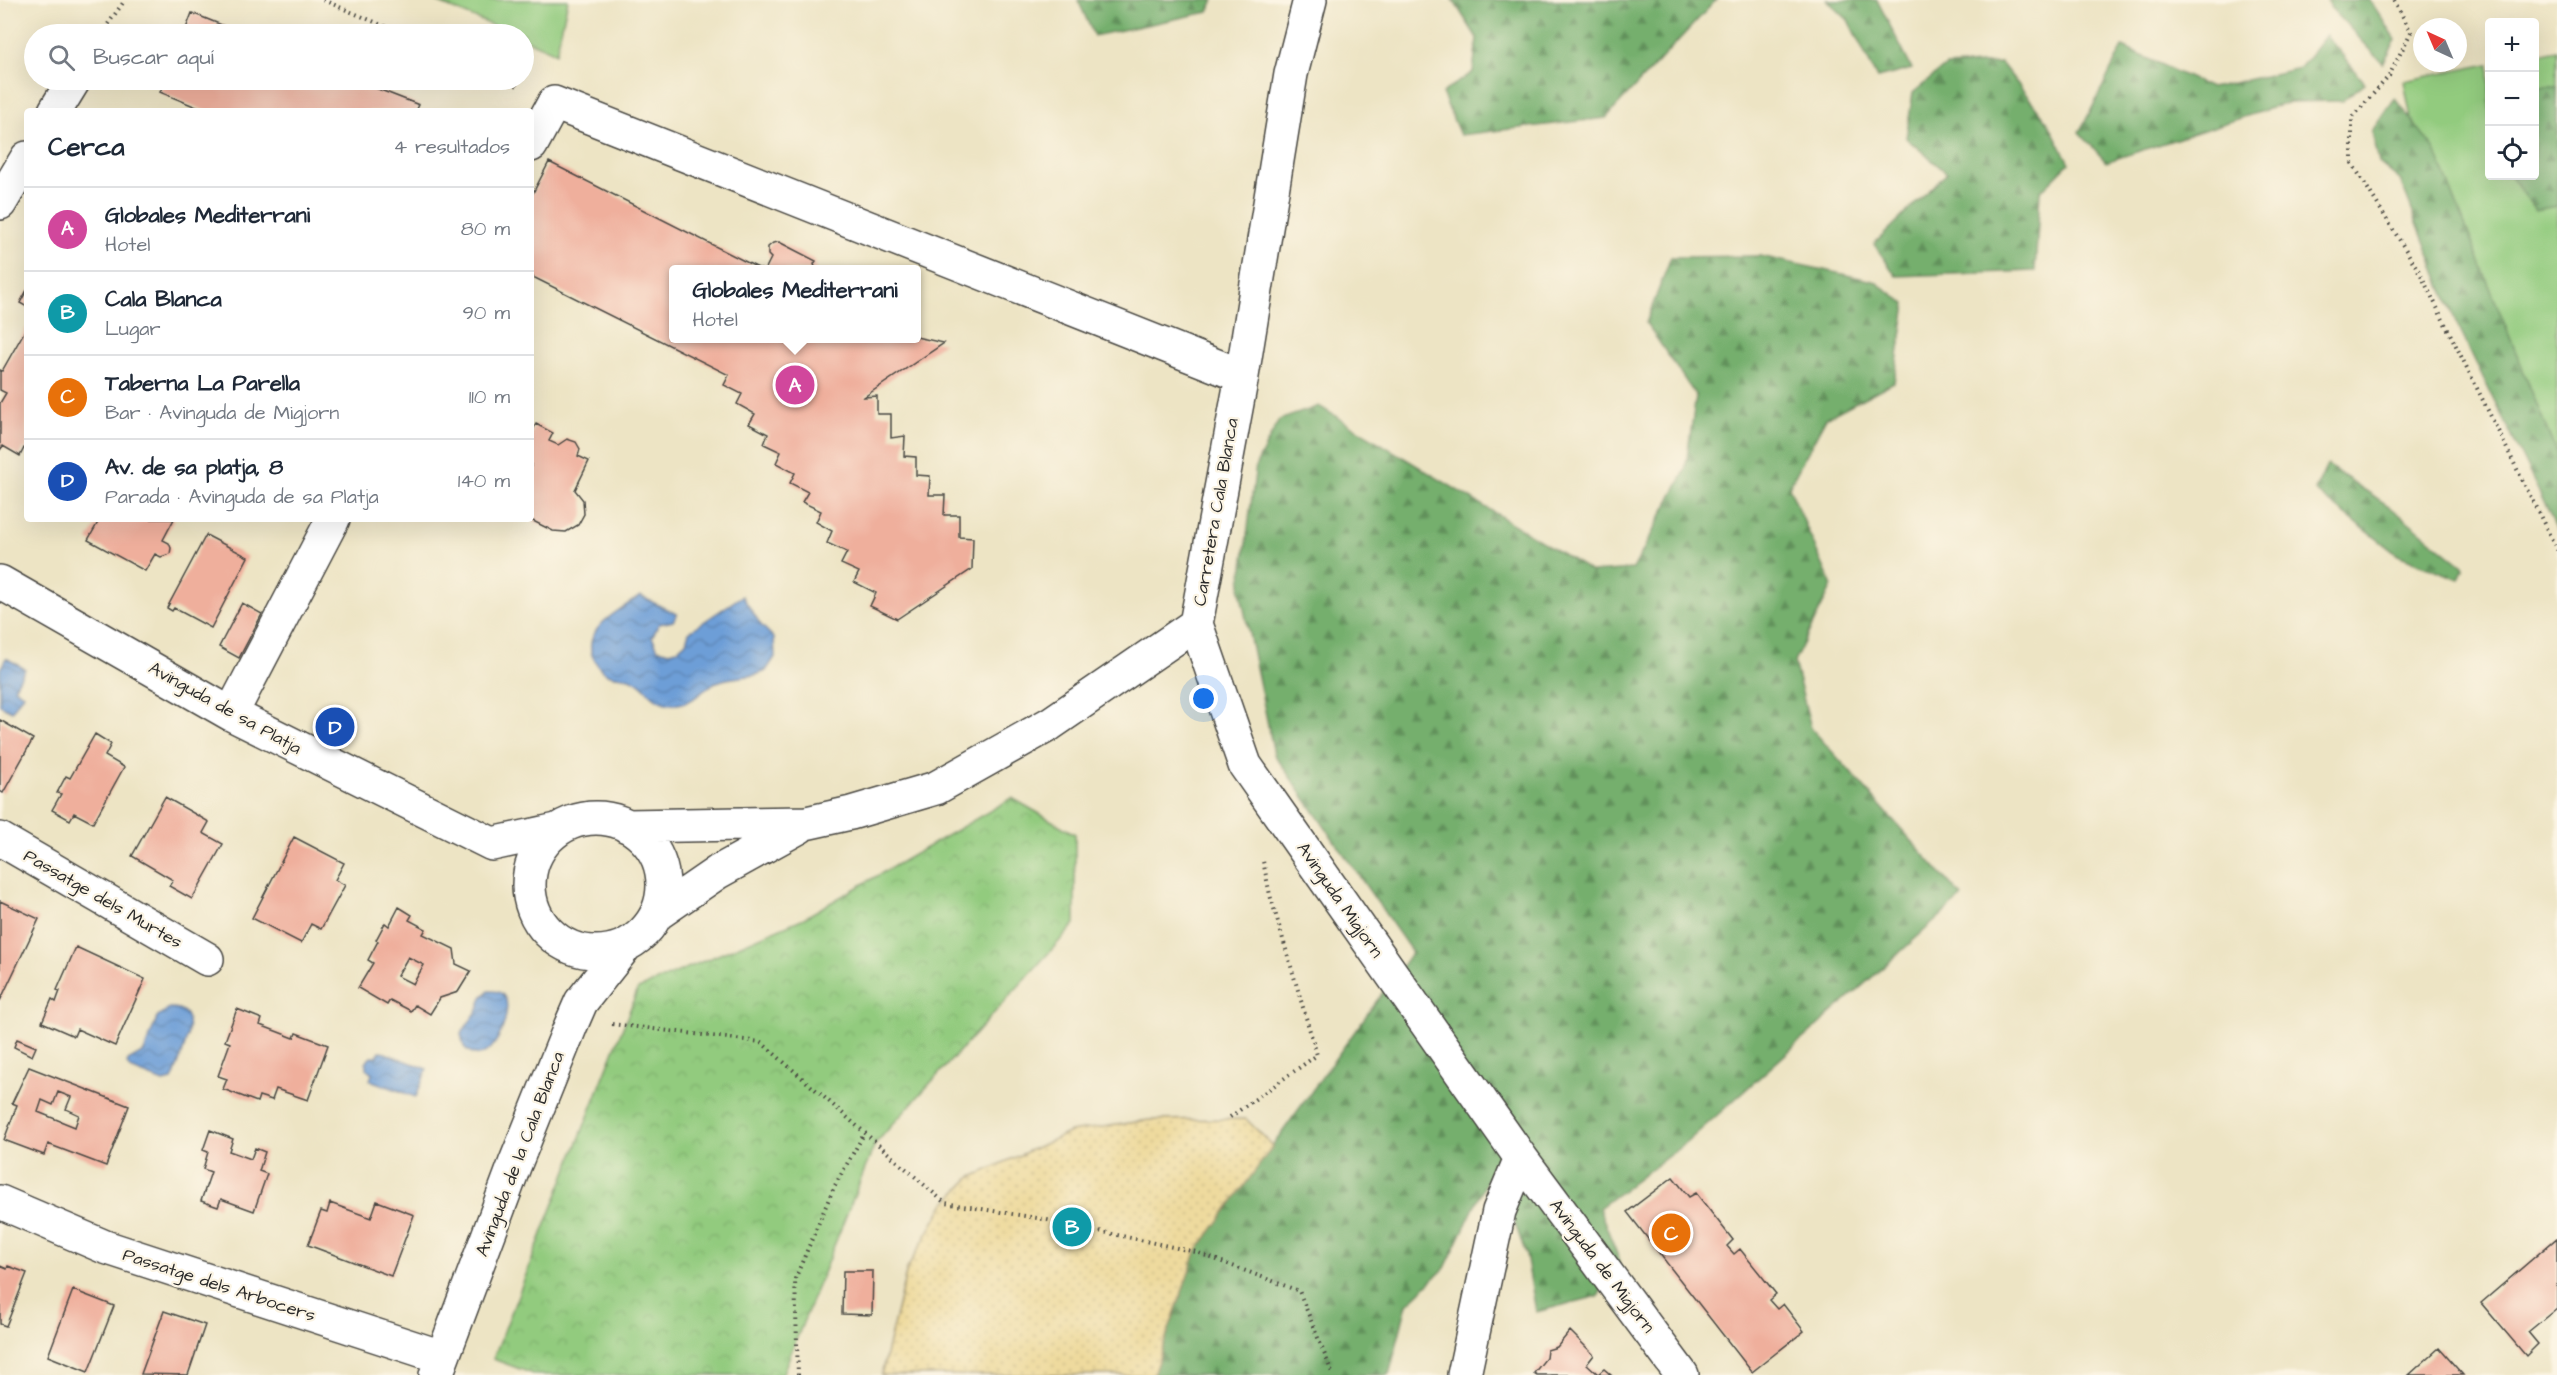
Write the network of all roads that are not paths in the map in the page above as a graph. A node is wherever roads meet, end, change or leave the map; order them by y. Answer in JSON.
{"nodes":[{"id":1,"x":1310,"y":0,"type":"edge"},
{"id":2,"x":68,"y":90,"type":"edge"},
{"id":3,"x":57,"y":108,"type":"edge"},
{"id":4,"x":534,"y":140,"type":"edge"},
{"id":5,"x":24,"y":163,"type":"edge"},
{"id":6,"x":0,"y":203,"type":"edge"},
{"id":7,"x":1242,"y":376,"type":"junction"},
{"id":8,"x":331,"y":522,"type":"edge"},
{"id":9,"x":0,"y":582,"type":"edge"},
{"id":10,"x":1196,"y":624,"type":"junction"},
{"id":11,"x":231,"y":714,"type":"junction"},
{"id":12,"x":806,"y":824,"type":"junction"},
{"id":13,"x":627,"y":826,"type":"junction"},
{"id":14,"x":557,"y":830,"type":"junction"},
{"id":15,"x":0,"y":839,"type":"edge"},
{"id":16,"x":657,"y":914,"type":"junction"},
{"id":17,"x":626,"y":945,"type":"junction"},
{"id":18,"x":207,"y":959,"type":"dead end"},
{"id":19,"x":1521,"y":1158,"type":"junction"},
{"id":20,"x":0,"y":1202,"type":"edge"},
{"id":21,"x":439,"y":1366,"type":"edge"},
{"id":22,"x":1464,"y":1375,"type":"edge"},
{"id":23,"x":1682,"y":1375,"type":"edge"}],
"edges":[{"from":1,"to":7,"type":"street","name":"Carretera Cala Blanca"},
{"from":2,"to":3,"type":"street"},
{"from":4,"to":7,"type":"street"},
{"from":5,"to":6,"type":"street"},
{"from":7,"to":10,"type":"street","name":"Carretera Cala Blanca"},
{"from":8,"to":11,"type":"street"},
{"from":9,"to":11,"type":"street","name":"Avinguda de sa Platja"},
{"from":10,"to":12,"type":"street","name":"Carretera Cala Blanca"},
{"from":10,"to":19,"type":"street","name":"Avinguda Migjorn"},
{"from":11,"to":14,"type":"street","name":"Avinguda de sa Platja"},
{"from":12,"to":13,"type":"street","name":"Carretera Cala Blanca"},
{"from":12,"to":16,"type":"street","name":"Carretera Cala Blanca"},
{"from":13,"to":14,"type":"street"},
{"from":13,"to":16,"type":"street"},
{"from":14,"to":17,"type":"street"},
{"from":15,"to":18,"type":"street","name":"Passatge dels Murtes"},
{"from":16,"to":17,"type":"street"},
{"from":17,"to":21,"type":"street","name":"Avinguda de la Cala Blanca"},
{"from":19,"to":22,"type":"street"},
{"from":19,"to":23,"type":"street","name":"Avinguda de Migjorn"},
{"from":20,"to":21,"type":"street","name":"Passatge dels Arbocers"}]}
